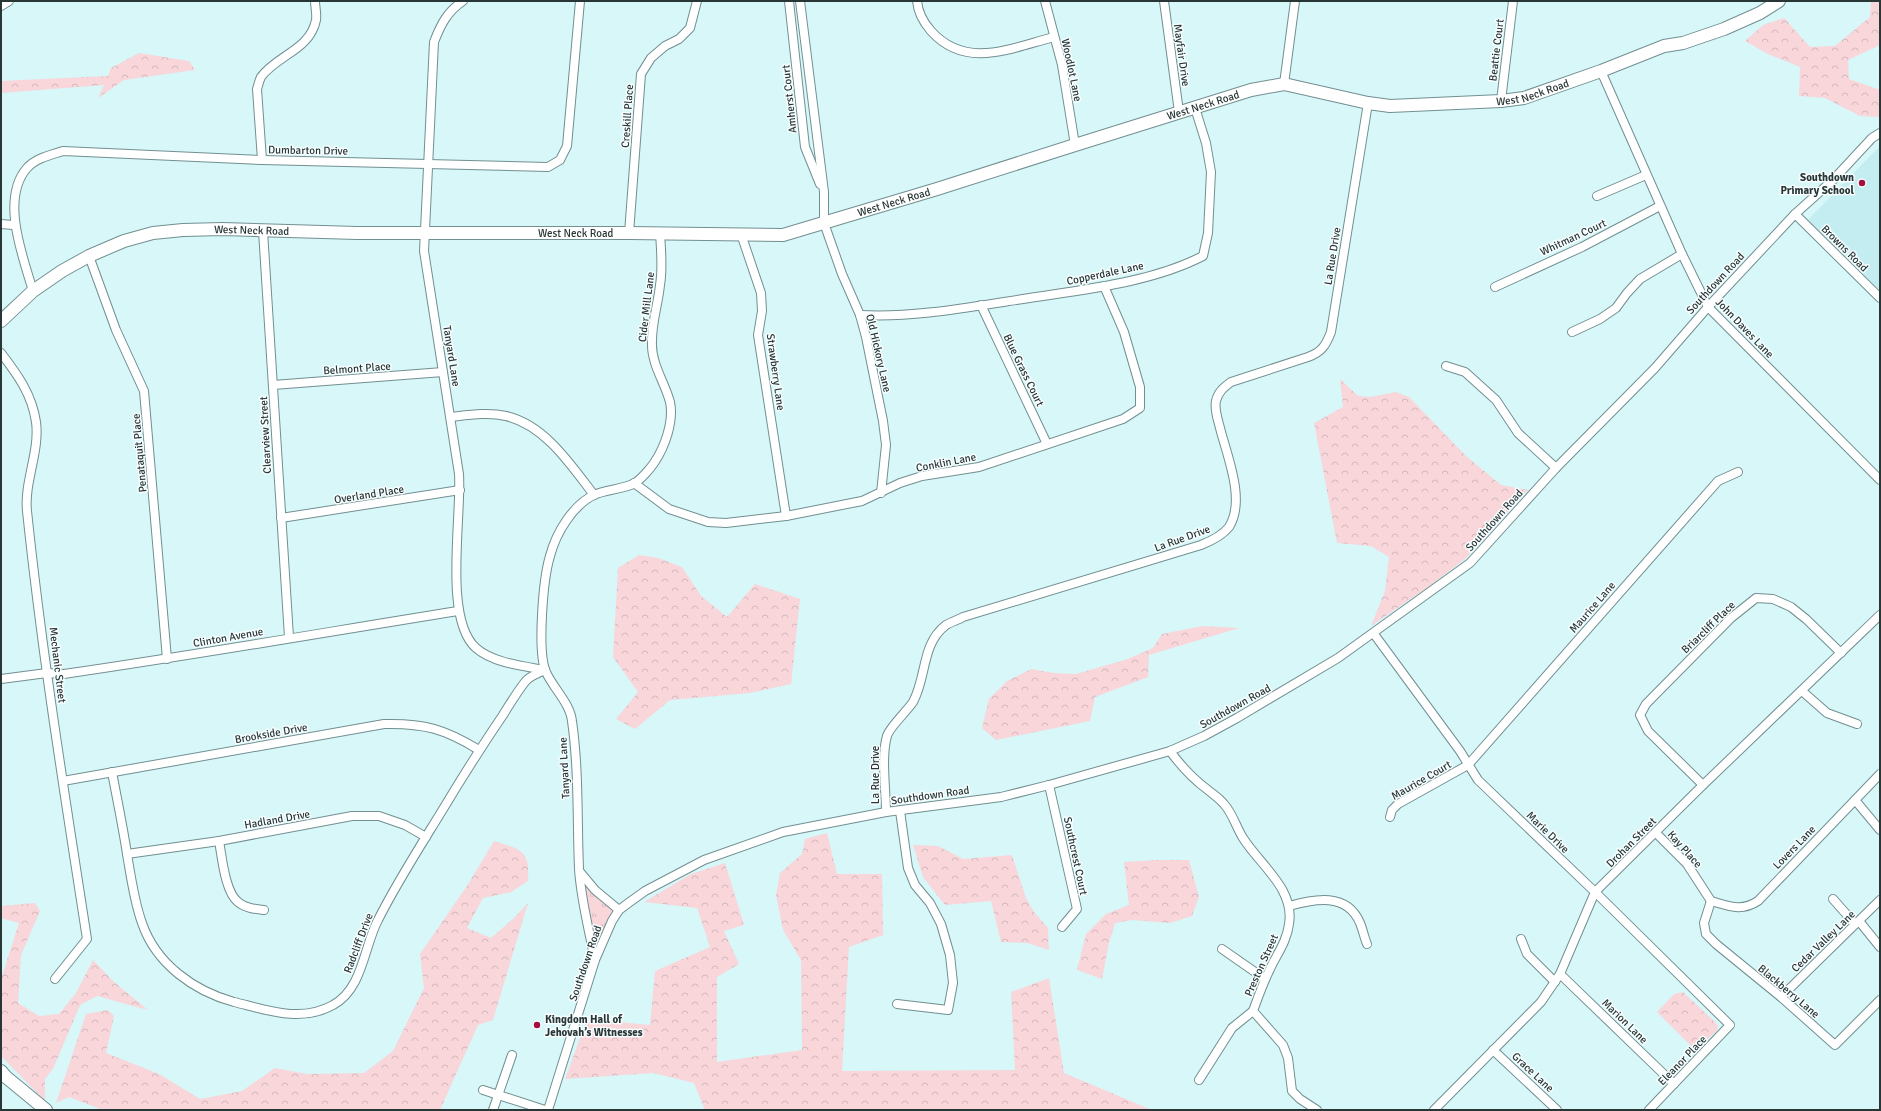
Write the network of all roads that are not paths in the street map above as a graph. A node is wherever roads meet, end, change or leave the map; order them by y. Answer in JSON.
{"nodes":[{"id":1,"x":9,"y":1,"type":"edge"},
{"id":2,"x":315,"y":1,"type":"edge"},
{"id":3,"x":463,"y":1,"type":"edge"},
{"id":4,"x":580,"y":1,"type":"edge"},
{"id":5,"x":697,"y":1,"type":"edge"},
{"id":6,"x":789,"y":1,"type":"edge"},
{"id":7,"x":800,"y":1,"type":"edge"},
{"id":8,"x":917,"y":1,"type":"edge"},
{"id":9,"x":1045,"y":1,"type":"edge"},
{"id":10,"x":1164,"y":1,"type":"edge"},
{"id":11,"x":1295,"y":1,"type":"edge"},
{"id":12,"x":1513,"y":1,"type":"edge"},
{"id":13,"x":1779,"y":1,"type":"edge"},
{"id":14,"x":1,"y":6,"type":"edge"},
{"id":15,"x":1054,"y":37,"type":"junction"},
{"id":16,"x":1601,"y":71,"type":"junction"},
{"id":17,"x":1284,"y":84,"type":"junction"},
{"id":18,"x":1501,"y":101,"type":"junction"},
{"id":19,"x":1368,"y":103,"type":"junction"},
{"id":20,"x":1195,"y":108,"type":"junction"},
{"id":21,"x":1179,"y":112,"type":"junction"},
{"id":22,"x":1880,"y":133,"type":"edge"},
{"id":23,"x":1075,"y":144,"type":"junction"},
{"id":24,"x":262,"y":160,"type":"junction"},
{"id":25,"x":428,"y":163,"type":"junction"},
{"id":26,"x":1646,"y":175,"type":"junction"},
{"id":27,"x":824,"y":192,"type":"junction"},
{"id":28,"x":1597,"y":196,"type":"dead end"},
{"id":29,"x":1660,"y":206,"type":"junction"},
{"id":30,"x":1795,"y":214,"type":"junction"},
{"id":31,"x":824,"y":223,"type":"junction"},
{"id":32,"x":1,"y":224,"type":"edge"},
{"id":33,"x":13,"y":225,"type":"junction"},
{"id":34,"x":263,"y":231,"type":"junction"},
{"id":35,"x":629,"y":233,"type":"junction"},
{"id":36,"x":660,"y":233,"type":"junction"},
{"id":37,"x":425,"y":234,"type":"junction"},
{"id":38,"x":741,"y":234,"type":"junction"},
{"id":39,"x":1682,"y":254,"type":"junction"},
{"id":40,"x":89,"y":256,"type":"junction"},
{"id":41,"x":1104,"y":286,"type":"junction"},
{"id":42,"x":1495,"y":286,"type":"dead end"},
{"id":43,"x":33,"y":291,"type":"junction"},
{"id":44,"x":1880,"y":298,"type":"edge"},
{"id":45,"x":981,"y":305,"type":"junction"},
{"id":46,"x":1708,"y":307,"type":"junction"},
{"id":47,"x":860,"y":315,"type":"junction"},
{"id":48,"x":1,"y":321,"type":"edge"},
{"id":49,"x":1572,"y":332,"type":"dead end"},
{"id":50,"x":1,"y":353,"type":"edge"},
{"id":51,"x":1446,"y":366,"type":"dead end"},
{"id":52,"x":443,"y":372,"type":"junction"},
{"id":53,"x":273,"y":385,"type":"junction"},
{"id":54,"x":451,"y":417,"type":"junction"},
{"id":55,"x":1047,"y":444,"type":"junction"},
{"id":56,"x":1556,"y":468,"type":"junction"},
{"id":57,"x":1738,"y":472,"type":"dead end"},
{"id":58,"x":1880,"y":480,"type":"edge"},
{"id":59,"x":634,"y":483,"type":"junction"},
{"id":60,"x":460,"y":490,"type":"junction"},
{"id":61,"x":881,"y":493,"type":"junction"},
{"id":62,"x":594,"y":495,"type":"junction"},
{"id":63,"x":786,"y":516,"type":"junction"},
{"id":64,"x":281,"y":518,"type":"junction"},
{"id":65,"x":458,"y":611,"type":"junction"},
{"id":66,"x":1880,"y":616,"type":"edge"},
{"id":67,"x":1374,"y":634,"type":"junction"},
{"id":68,"x":289,"y":638,"type":"junction"},
{"id":69,"x":1840,"y":653,"type":"junction"},
{"id":70,"x":543,"y":657,"type":"joint"},
{"id":71,"x":167,"y":659,"type":"junction"},
{"id":72,"x":545,"y":670,"type":"junction"},
{"id":73,"x":47,"y":673,"type":"junction"},
{"id":74,"x":1,"y":679,"type":"edge"},
{"id":75,"x":1802,"y":691,"type":"junction"},
{"id":76,"x":1857,"y":724,"type":"dead end"},
{"id":77,"x":479,"y":750,"type":"junction"},
{"id":78,"x":1170,"y":751,"type":"junction"},
{"id":79,"x":1468,"y":765,"type":"junction"},
{"id":80,"x":112,"y":772,"type":"junction"},
{"id":81,"x":1880,"y":774,"type":"edge"},
{"id":82,"x":63,"y":781,"type":"junction"},
{"id":83,"x":1049,"y":785,"type":"junction"},
{"id":84,"x":1703,"y":785,"type":"junction"},
{"id":85,"x":1855,"y":800,"type":"junction"},
{"id":86,"x":900,"y":811,"type":"junction"},
{"id":87,"x":886,"y":812,"type":"junction"},
{"id":88,"x":1390,"y":817,"type":"dead end"},
{"id":89,"x":1880,"y":830,"type":"edge"},
{"id":90,"x":1656,"y":833,"type":"junction"},
{"id":91,"x":426,"y":837,"type":"junction"},
{"id":92,"x":219,"y":841,"type":"junction"},
{"id":93,"x":128,"y":854,"type":"junction"},
{"id":94,"x":580,"y":871,"type":"junction"},
{"id":95,"x":1595,"y":892,"type":"junction"},
{"id":96,"x":1833,"y":899,"type":"dead end"},
{"id":97,"x":1880,"y":900,"type":"edge"},
{"id":98,"x":1711,"y":901,"type":"junction"},
{"id":99,"x":1289,"y":906,"type":"junction"},
{"id":100,"x":264,"y":910,"type":"dead end"},
{"id":101,"x":619,"y":910,"type":"junction"},
{"id":102,"x":1857,"y":922,"type":"junction"},
{"id":103,"x":1062,"y":927,"type":"dead end"},
{"id":104,"x":1521,"y":939,"type":"dead end"},
{"id":105,"x":1367,"y":944,"type":"dead end"},
{"id":106,"x":1880,"y":947,"type":"edge"},
{"id":107,"x":1222,"y":949,"type":"dead end"},
{"id":108,"x":595,"y":960,"type":"junction"},
{"id":109,"x":1560,"y":974,"type":"junction"},
{"id":110,"x":55,"y":979,"type":"dead end"},
{"id":111,"x":1265,"y":979,"type":"junction"},
{"id":112,"x":1555,"y":982,"type":"junction"},
{"id":113,"x":1780,"y":997,"type":"junction"},
{"id":114,"x":1880,"y":1000,"type":"edge"},
{"id":115,"x":897,"y":1004,"type":"dead end"},
{"id":116,"x":1253,"y":1011,"type":"junction"},
{"id":117,"x":1730,"y":1025,"type":"joint"},
{"id":118,"x":1493,"y":1050,"type":"junction"},
{"id":119,"x":512,"y":1055,"type":"dead end"},
{"id":120,"x":3,"y":1077,"type":"edge"},
{"id":121,"x":1199,"y":1080,"type":"dead end"},
{"id":122,"x":1674,"y":1084,"type":"junction"},
{"id":123,"x":483,"y":1090,"type":"dead end"},
{"id":124,"x":498,"y":1096,"type":"junction"},
{"id":125,"x":46,"y":1110,"type":"edge"},
{"id":126,"x":493,"y":1110,"type":"edge"},
{"id":127,"x":546,"y":1110,"type":"edge"},
{"id":128,"x":1315,"y":1110,"type":"edge"},
{"id":129,"x":1434,"y":1110,"type":"edge"},
{"id":130,"x":1557,"y":1110,"type":"edge"},
{"id":131,"x":1649,"y":1110,"type":"edge"}],
"edges":[{"from":1,"to":14,"type":"street"},
{"from":2,"to":24,"type":"street"},
{"from":3,"to":25,"type":"street","name":"Tanyard Lane"},
{"from":4,"to":25,"type":"street","name":"Dumbarton Drive"},
{"from":5,"to":35,"type":"street","name":"Creskill Place"},
{"from":6,"to":27,"type":"street","name":"Amherst Court"},
{"from":7,"to":27,"type":"street","name":"Amherst Court"},
{"from":8,"to":15,"type":"street"},
{"from":9,"to":15,"type":"street","name":"Woodlot Lane"},
{"from":10,"to":21,"type":"street","name":"Mayfair Drive"},
{"from":11,"to":17,"type":"street"},
{"from":12,"to":18,"type":"street","name":"Beattie Court"},
{"from":13,"to":16,"type":"street","name":"West Neck Road"},
{"from":15,"to":23,"type":"street","name":"Woodlot Lane"},
{"from":16,"to":18,"type":"street","name":"West Neck Road"},
{"from":16,"to":26,"type":"street","name":"John Daves Lane"},
{"from":17,"to":19,"type":"street","name":"West Neck Road"},
{"from":17,"to":20,"type":"street","name":"West Neck Road"},
{"from":18,"to":19,"type":"street","name":"West Neck Road"},
{"from":19,"to":87,"type":"street","name":"La Rue Drive"},
{"from":20,"to":21,"type":"street","name":"West Neck Road"},
{"from":20,"to":41,"type":"street","name":"Copperdale Lane"},
{"from":21,"to":23,"type":"street","name":"West Neck Road"},
{"from":22,"to":30,"type":"street","name":"Southdown Road"},
{"from":23,"to":31,"type":"street","name":"West Neck Road"},
{"from":24,"to":25,"type":"street","name":"Dumbarton Drive"},
{"from":24,"to":33,"type":"street","name":"Dumbarton Drive"},
{"from":25,"to":37,"type":"street","name":"Tanyard Lane"},
{"from":26,"to":28,"type":"street"},
{"from":26,"to":29,"type":"street","name":"John Daves Lane"},
{"from":27,"to":31,"type":"street","name":"Amherst Court"},
{"from":29,"to":39,"type":"street","name":"John Daves Lane"},
{"from":29,"to":42,"type":"street","name":"Whitman Court"},
{"from":30,"to":44,"type":"street","name":"Browns Road"},
{"from":30,"to":46,"type":"street","name":"Southdown Road"},
{"from":31,"to":38,"type":"street","name":"West Neck Road"},
{"from":31,"to":47,"type":"street","name":"Old Hickory Lane"},
{"from":32,"to":33,"type":"street"},
{"from":33,"to":43,"type":"street","name":"Dumbarton Drive"},
{"from":34,"to":37,"type":"street","name":"West Neck Road"},
{"from":34,"to":40,"type":"street","name":"West Neck Road"},
{"from":34,"to":53,"type":"street","name":"Clearview Street"},
{"from":35,"to":36,"type":"street","name":"West Neck Road"},
{"from":35,"to":37,"type":"street","name":"West Neck Road"},
{"from":36,"to":38,"type":"street","name":"West Neck Road"},
{"from":36,"to":59,"type":"street","name":"Cider Mill Lane"},
{"from":37,"to":52,"type":"street","name":"Tanyard Lane"},
{"from":38,"to":63,"type":"street","name":"Strawberry Lane"},
{"from":39,"to":46,"type":"street","name":"John Daves Lane"},
{"from":39,"to":49,"type":"street"},
{"from":40,"to":43,"type":"street","name":"West Neck Road"},
{"from":40,"to":71,"type":"street","name":"Penataquit Place"},
{"from":41,"to":45,"type":"street","name":"Copperdale Lane"},
{"from":41,"to":55,"type":"street","name":"Conklin Lane"},
{"from":43,"to":48,"type":"street","name":"West Neck Road"},
{"from":45,"to":47,"type":"street","name":"Copperdale Lane"},
{"from":45,"to":55,"type":"street","name":"Blue Grass Court"},
{"from":46,"to":56,"type":"street","name":"Southdown Road"},
{"from":46,"to":58,"type":"street","name":"John Daves Lane"},
{"from":47,"to":61,"type":"street","name":"Old Hickory Lane"},
{"from":50,"to":73,"type":"street","name":"Mechanic Street"},
{"from":51,"to":56,"type":"street"},
{"from":52,"to":53,"type":"street","name":"Belmont Place"},
{"from":52,"to":54,"type":"street","name":"Tanyard Lane"},
{"from":53,"to":64,"type":"street","name":"Clearview Street"},
{"from":54,"to":60,"type":"street","name":"Tanyard Lane"},
{"from":54,"to":62,"type":"street"},
{"from":55,"to":61,"type":"street","name":"Conklin Lane"},
{"from":56,"to":67,"type":"street","name":"Southdown Road"},
{"from":57,"to":79,"type":"street","name":"Maurice Lane"},
{"from":59,"to":62,"type":"street","name":"Cider Mill Lane"},
{"from":59,"to":63,"type":"street","name":"Conklin Lane"},
{"from":60,"to":64,"type":"street","name":"Overland Place"},
{"from":60,"to":65,"type":"street","name":"Tanyard Lane"},
{"from":61,"to":63,"type":"street","name":"Conklin Lane"},
{"from":62,"to":70,"type":"street","name":"Cider Mill Lane"},
{"from":64,"to":68,"type":"street","name":"Clearview Street"},
{"from":65,"to":68,"type":"street","name":"Clinton Avenue"},
{"from":65,"to":72,"type":"street","name":"Tanyard Lane"},
{"from":66,"to":69,"type":"street","name":"Drohan Street"},
{"from":67,"to":78,"type":"street","name":"Southdown Road"},
{"from":67,"to":79,"type":"street","name":"Marie Drive"},
{"from":68,"to":71,"type":"street","name":"Clinton Avenue"},
{"from":69,"to":75,"type":"street","name":"Drohan Street"},
{"from":69,"to":84,"type":"street","name":"Briarcliff Place"},
{"from":70,"to":72,"type":"street","name":"Tanyard Lane"},
{"from":71,"to":73,"type":"street","name":"Clinton Avenue"},
{"from":72,"to":77,"type":"street","name":"Radcliff Drive"},
{"from":72,"to":94,"type":"street","name":"Tanyard Lane"},
{"from":73,"to":74,"type":"street","name":"Clinton Avenue"},
{"from":73,"to":82,"type":"street","name":"Mechanic Street"},
{"from":75,"to":76,"type":"street"},
{"from":75,"to":84,"type":"street","name":"Drohan Street"},
{"from":77,"to":80,"type":"street","name":"Brookside Drive"},
{"from":77,"to":91,"type":"street","name":"Radcliff Drive"},
{"from":78,"to":83,"type":"street","name":"Southdown Road"},
{"from":78,"to":99,"type":"street","name":"Preston Street"},
{"from":79,"to":88,"type":"street","name":"Maurice Court"},
{"from":79,"to":95,"type":"street","name":"Marie Drive"},
{"from":80,"to":82,"type":"street","name":"Brookside Drive"},
{"from":80,"to":93,"type":"street","name":"Radcliff Drive"},
{"from":81,"to":85,"type":"street","name":"Lovers Lane"},
{"from":82,"to":110,"type":"street","name":"Mechanic Street"},
{"from":83,"to":86,"type":"street","name":"Southdown Road"},
{"from":83,"to":103,"type":"street","name":"Southcrest Court"},
{"from":84,"to":90,"type":"street","name":"Drohan Street"},
{"from":85,"to":89,"type":"street"},
{"from":85,"to":98,"type":"street","name":"Lovers Lane"},
{"from":86,"to":87,"type":"street","name":"Southdown Road"},
{"from":86,"to":115,"type":"street"},
{"from":87,"to":101,"type":"street","name":"Southdown Road"},
{"from":90,"to":95,"type":"street","name":"Drohan Street"},
{"from":90,"to":98,"type":"street","name":"Kay Place"},
{"from":91,"to":92,"type":"street","name":"Hadland Drive"},
{"from":91,"to":93,"type":"street","name":"Radcliff Drive"},
{"from":92,"to":93,"type":"street","name":"Hadland Drive"},
{"from":92,"to":100,"type":"street"},
{"from":94,"to":101,"type":"street"},
{"from":94,"to":108,"type":"street","name":"Tanyard Lane"},
{"from":95,"to":109,"type":"street","name":"Drohan Street"},
{"from":95,"to":117,"type":"street","name":"Marie Drive"},
{"from":96,"to":102,"type":"street"},
{"from":97,"to":102,"type":"street","name":"Cedar Valley Lane"},
{"from":98,"to":113,"type":"street","name":"Blackberry Lane"},
{"from":99,"to":105,"type":"street"},
{"from":99,"to":111,"type":"street","name":"Preston Street"},
{"from":101,"to":108,"type":"street","name":"Southdown Road"},
{"from":102,"to":106,"type":"street"},
{"from":102,"to":113,"type":"street","name":"Cedar Valley Lane"},
{"from":104,"to":112,"type":"street"},
{"from":107,"to":111,"type":"street"},
{"from":108,"to":127,"type":"street","name":"Southdown Road"},
{"from":109,"to":112,"type":"street","name":"Drohan Street"},
{"from":109,"to":122,"type":"street","name":"Marion Lane"},
{"from":111,"to":116,"type":"street","name":"Preston Street"},
{"from":112,"to":118,"type":"street","name":"Drohan Street"},
{"from":113,"to":114,"type":"street","name":"Blackberry Lane"},
{"from":116,"to":121,"type":"street"},
{"from":116,"to":128,"type":"street","name":"Preston Street"},
{"from":117,"to":122,"type":"street","name":"Eleanor Place"},
{"from":118,"to":129,"type":"street","name":"Drohan Street"},
{"from":118,"to":130,"type":"street","name":"Grace Lane"},
{"from":119,"to":124,"type":"street"},
{"from":120,"to":125,"type":"street"},
{"from":122,"to":131,"type":"street","name":"Eleanor Place"},
{"from":123,"to":124,"type":"street"},
{"from":124,"to":126,"type":"street"},
{"from":124,"to":127,"type":"street"}]}
